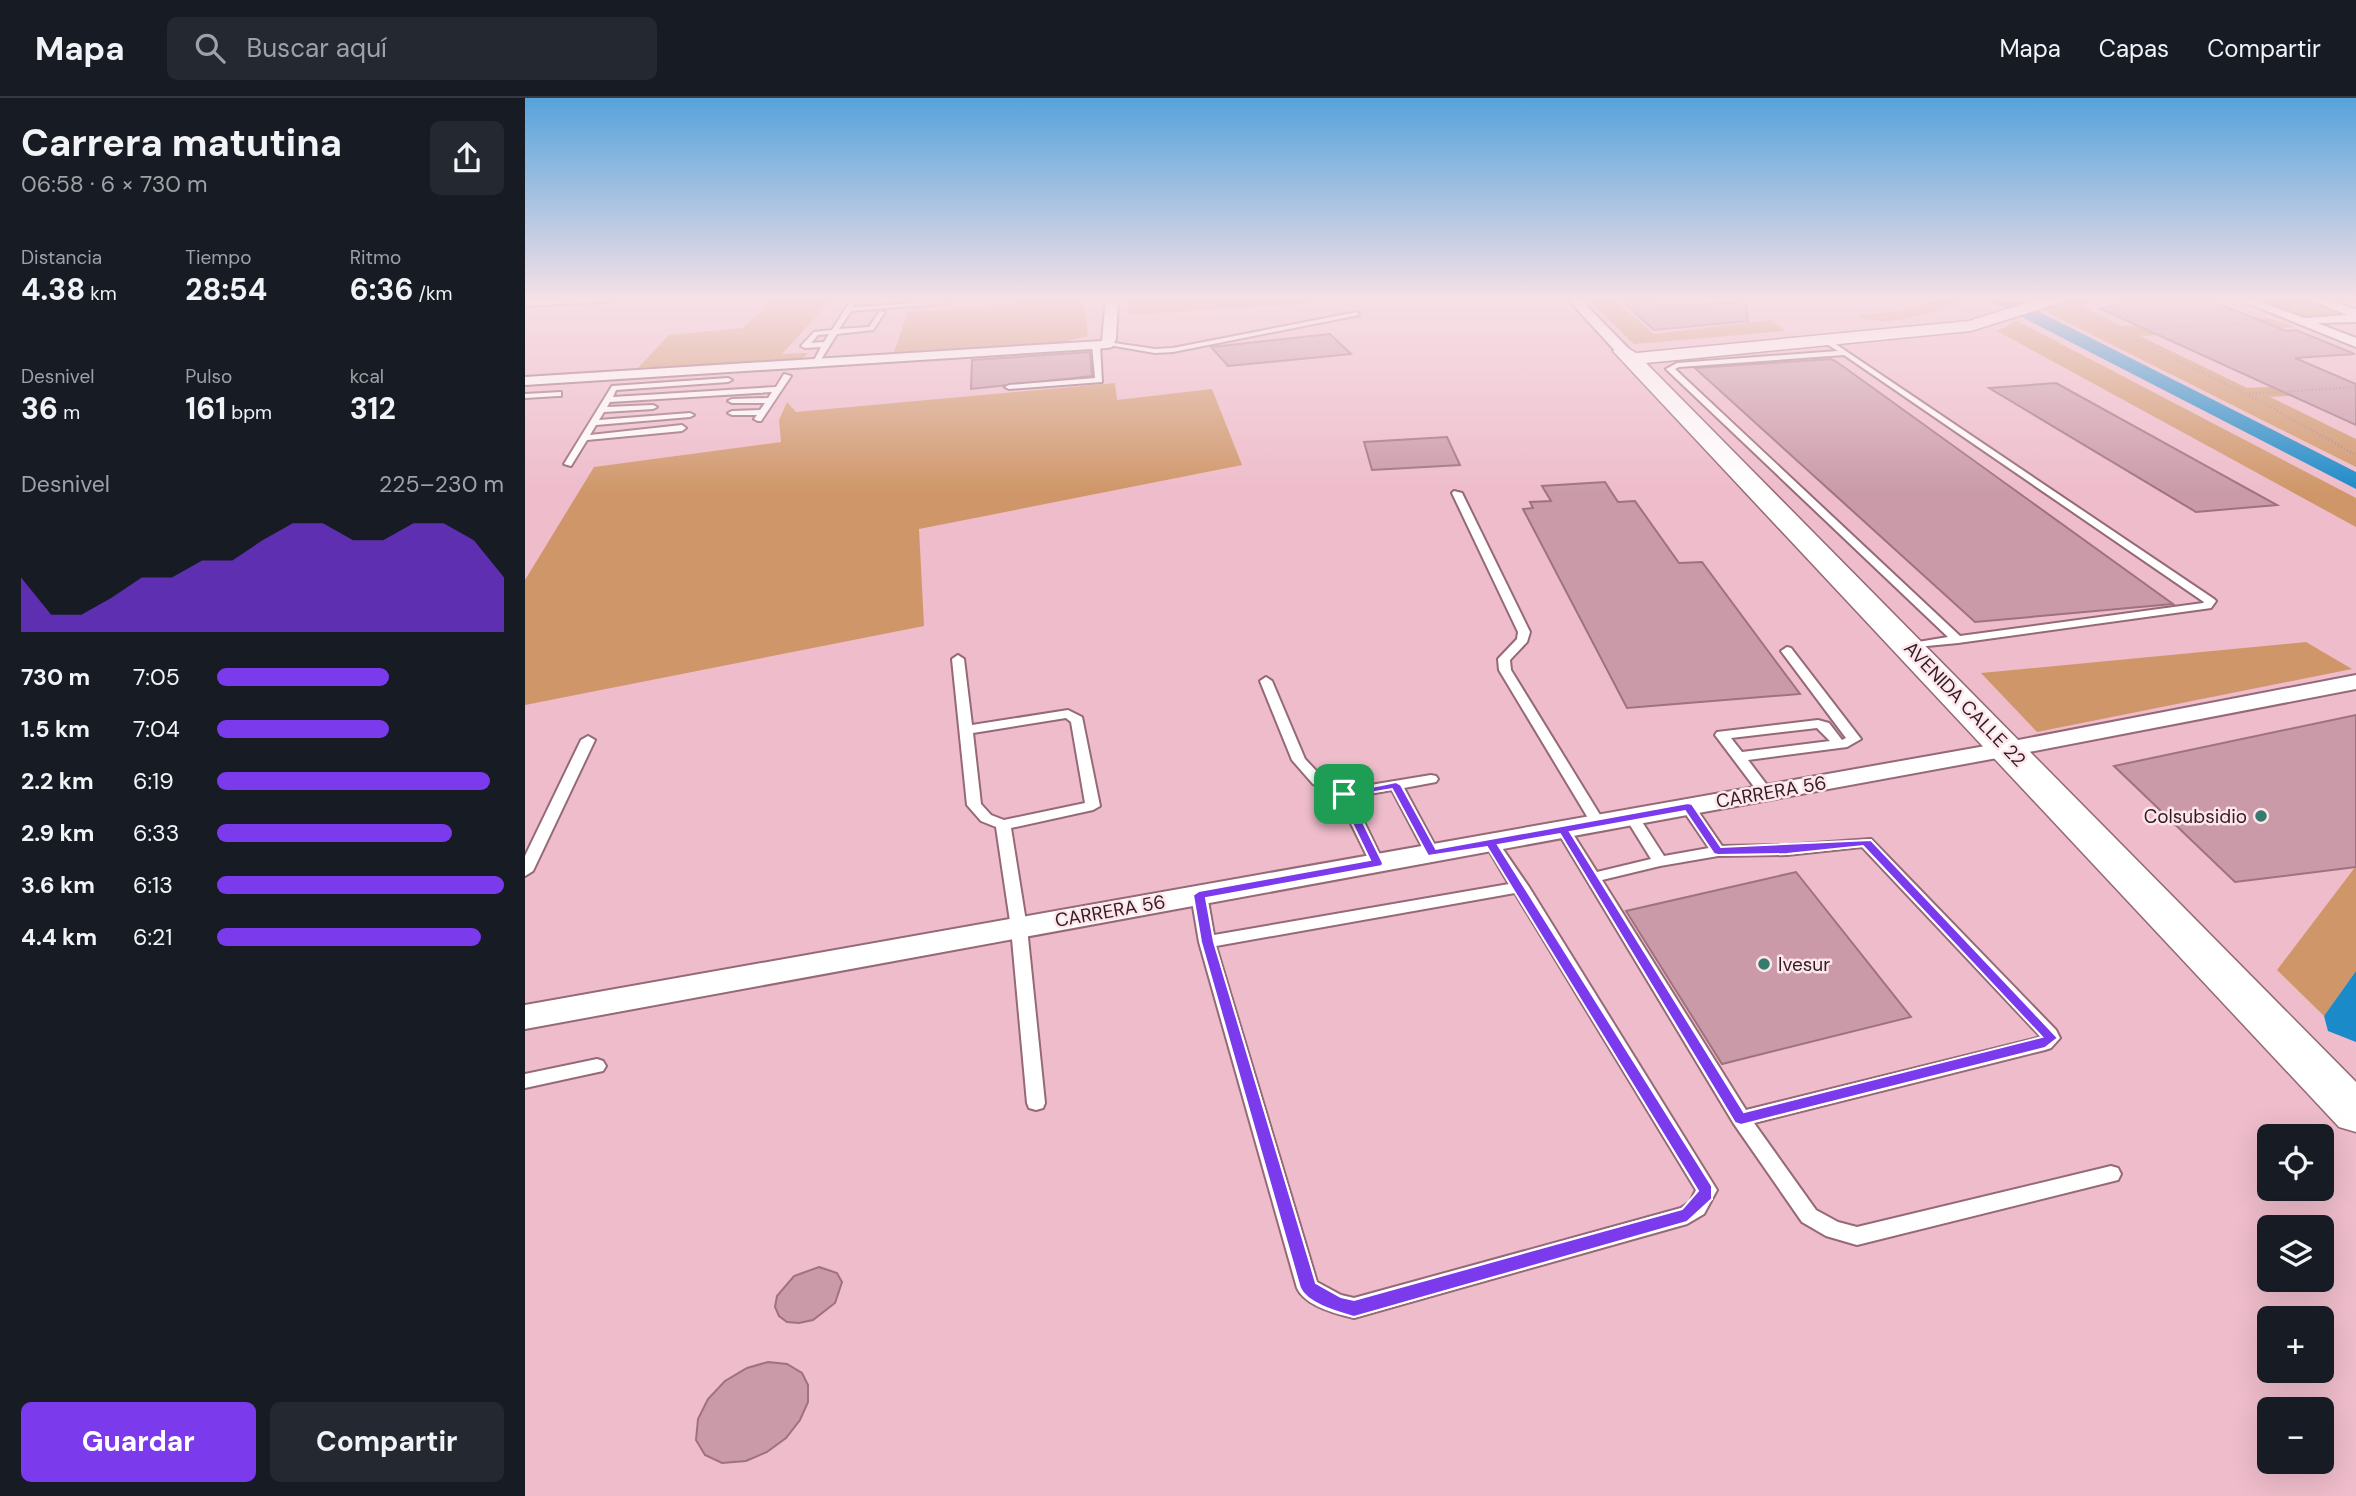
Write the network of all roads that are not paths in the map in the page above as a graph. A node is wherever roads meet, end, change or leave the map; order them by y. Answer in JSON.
{"nodes":[{"id":1,"x":839,"y":362,"type":"edge"},
{"id":2,"x":1100,"y":362,"type":"edge"},
{"id":3,"x":1634,"y":362,"type":"edge"},
{"id":4,"x":1711,"y":362,"type":"edge"},
{"id":5,"x":1859,"y":362,"type":"edge"},
{"id":6,"x":814,"y":364,"type":"joint"},
{"id":7,"x":787,"y":376,"type":"dead end"},
{"id":8,"x":728,"y":380,"type":"dead end"},
{"id":9,"x":525,"y":381,"type":"edge"},
{"id":10,"x":712,"y":381,"type":"junction"},
{"id":11,"x":619,"y":382,"type":"junction"},
{"id":12,"x":1009,"y":387,"type":"dead end"},
{"id":13,"x":779,"y":389,"type":"junction"},
{"id":14,"x":558,"y":394,"type":"dead end"},
{"id":15,"x":704,"y":394,"type":"junction"},
{"id":16,"x":525,"y":396,"type":"edge"},
{"id":17,"x":608,"y":400,"type":"junction"},
{"id":18,"x":771,"y":400,"type":"junction"},
{"id":19,"x":732,"y":401,"type":"dead end"},
{"id":20,"x":698,"y":403,"type":"junction"},
{"id":21,"x":602,"y":410,"type":"junction"},
{"id":22,"x":732,"y":413,"type":"dead end"},
{"id":23,"x":690,"y":415,"type":"junction"},
{"id":24,"x":593,"y":424,"type":"junction"},
{"id":25,"x":584,"y":438,"type":"junction"},
{"id":26,"x":568,"y":464,"type":"dead end"},
{"id":27,"x":1457,"y":493,"type":"dead end"},
{"id":28,"x":1958,"y":640,"type":"junction"},
{"id":29,"x":1910,"y":646,"type":"junction"},
{"id":30,"x":1787,"y":651,"type":"dead end"},
{"id":31,"x":958,"y":659,"type":"dead end"},
{"id":32,"x":1266,"y":681,"type":"dead end"},
{"id":33,"x":2356,"y":682,"type":"edge"},
{"id":34,"x":966,"y":730,"type":"junction"},
{"id":35,"x":588,"y":740,"type":"dead end"},
{"id":36,"x":1839,"y":744,"type":"junction"},
{"id":37,"x":2008,"y":749,"type":"junction"},
{"id":38,"x":1737,"y":757,"type":"junction"},
{"id":39,"x":1431,"y":779,"type":"dead end"},
{"id":40,"x":1396,"y":785,"type":"junction"},
{"id":41,"x":1766,"y":793,"type":"junction"},
{"id":42,"x":1344,"y":794,"type":"junction"},
{"id":43,"x":1688,"y":807,"type":"junction"},
{"id":44,"x":1632,"y":817,"type":"junction"},
{"id":45,"x":1598,"y":823,"type":"junction"},
{"id":46,"x":1003,"y":825,"type":"junction"},
{"id":47,"x":1563,"y":829,"type":"junction"},
{"id":48,"x":1491,"y":842,"type":"junction"},
{"id":49,"x":1718,"y":851,"type":"junction"},
{"id":50,"x":1432,"y":853,"type":"junction"},
{"id":51,"x":1660,"y":861,"type":"junction"},
{"id":52,"x":1377,"y":863,"type":"junction"},
{"id":53,"x":525,"y":871,"type":"edge"},
{"id":54,"x":1593,"y":878,"type":"junction"},
{"id":55,"x":1521,"y":887,"type":"junction"},
{"id":56,"x":1199,"y":895,"type":"junction"},
{"id":57,"x":1019,"y":928,"type":"junction"},
{"id":58,"x":1207,"y":942,"type":"junction"},
{"id":59,"x":525,"y":1017,"type":"edge"},
{"id":60,"x":597,"y":1066,"type":"dead end"},
{"id":61,"x":525,"y":1081,"type":"edge"},
{"id":62,"x":1036,"y":1103,"type":"dead end"},
{"id":63,"x":2356,"y":1113,"type":"edge"},
{"id":64,"x":1741,"y":1119,"type":"junction"},
{"id":65,"x":2111,"y":1174,"type":"dead end"}],
"edges":[{"from":1,"to":6,"type":"street"},
{"from":2,"to":12,"type":"lane"},
{"from":3,"to":29,"type":"street","name":"AVENIDA CALLE 22"},
{"from":4,"to":28,"type":"lane"},
{"from":5,"to":28,"type":"lane"},
{"from":6,"to":11,"type":"street"},
{"from":7,"to":13,"type":"lane"},
{"from":8,"to":10,"type":"lane"},
{"from":9,"to":11,"type":"street"},
{"from":10,"to":11,"type":"lane"},
{"from":10,"to":15,"type":"lane"},
{"from":11,"to":17,"type":"lane"},
{"from":13,"to":15,"type":"lane"},
{"from":13,"to":18,"type":"lane"},
{"from":14,"to":16,"type":"lane"},
{"from":15,"to":17,"type":"lane"},
{"from":15,"to":20,"type":"lane"},
{"from":17,"to":21,"type":"lane"},
{"from":18,"to":19,"type":"lane"},
{"from":18,"to":22,"type":"lane"},
{"from":20,"to":21,"type":"lane"},
{"from":20,"to":23,"type":"lane"},
{"from":21,"to":24,"type":"lane"},
{"from":23,"to":24,"type":"lane"},
{"from":23,"to":25,"type":"lane"},
{"from":24,"to":25,"type":"lane"},
{"from":25,"to":26,"type":"lane"},
{"from":27,"to":45,"type":"lane"},
{"from":28,"to":29,"type":"lane"},
{"from":29,"to":37,"type":"street","name":"AVENIDA CALLE 22"},
{"from":30,"to":36,"type":"lane"},
{"from":31,"to":34,"type":"lane"},
{"from":32,"to":42,"type":"lane"},
{"from":33,"to":37,"type":"street","name":"CARRERA 56"},
{"from":34,"to":46,"type":"lane"},
{"from":34,"to":46,"type":"lane"},
{"from":35,"to":53,"type":"lane"},
{"from":36,"to":38,"type":"lane"},
{"from":36,"to":38,"type":"lane"},
{"from":37,"to":41,"type":"street","name":"CARRERA 56"},
{"from":37,"to":63,"type":"street","name":"AVENIDA CALLE 22"},
{"from":38,"to":41,"type":"lane"},
{"from":39,"to":40,"type":"lane"},
{"from":40,"to":42,"type":"lane"},
{"from":40,"to":50,"type":"lane"},
{"from":41,"to":43,"type":"street","name":"CARRERA 56"},
{"from":42,"to":52,"type":"lane"},
{"from":43,"to":44,"type":"street","name":"CARRERA 56"},
{"from":43,"to":49,"type":"lane"},
{"from":44,"to":45,"type":"street","name":"CARRERA 56"},
{"from":44,"to":51,"type":"lane"},
{"from":45,"to":47,"type":"street","name":"CARRERA 56"},
{"from":46,"to":57,"type":"lane"},
{"from":47,"to":48,"type":"street","name":"CARRERA 56"},
{"from":47,"to":54,"type":"lane"},
{"from":48,"to":50,"type":"street","name":"CARRERA 56"},
{"from":48,"to":55,"type":"lane"},
{"from":49,"to":51,"type":"lane"},
{"from":49,"to":64,"type":"lane"},
{"from":50,"to":52,"type":"street","name":"CARRERA 56"},
{"from":51,"to":54,"type":"lane"},
{"from":52,"to":56,"type":"street","name":"CARRERA 56"},
{"from":54,"to":64,"type":"lane"},
{"from":55,"to":58,"type":"lane"},
{"from":55,"to":58,"type":"lane"},
{"from":56,"to":57,"type":"street","name":"CARRERA 56"},
{"from":56,"to":58,"type":"lane"},
{"from":57,"to":59,"type":"street","name":"CARRERA 56"},
{"from":57,"to":62,"type":"lane"},
{"from":60,"to":61,"type":"lane"},
{"from":64,"to":65,"type":"lane"}]}
